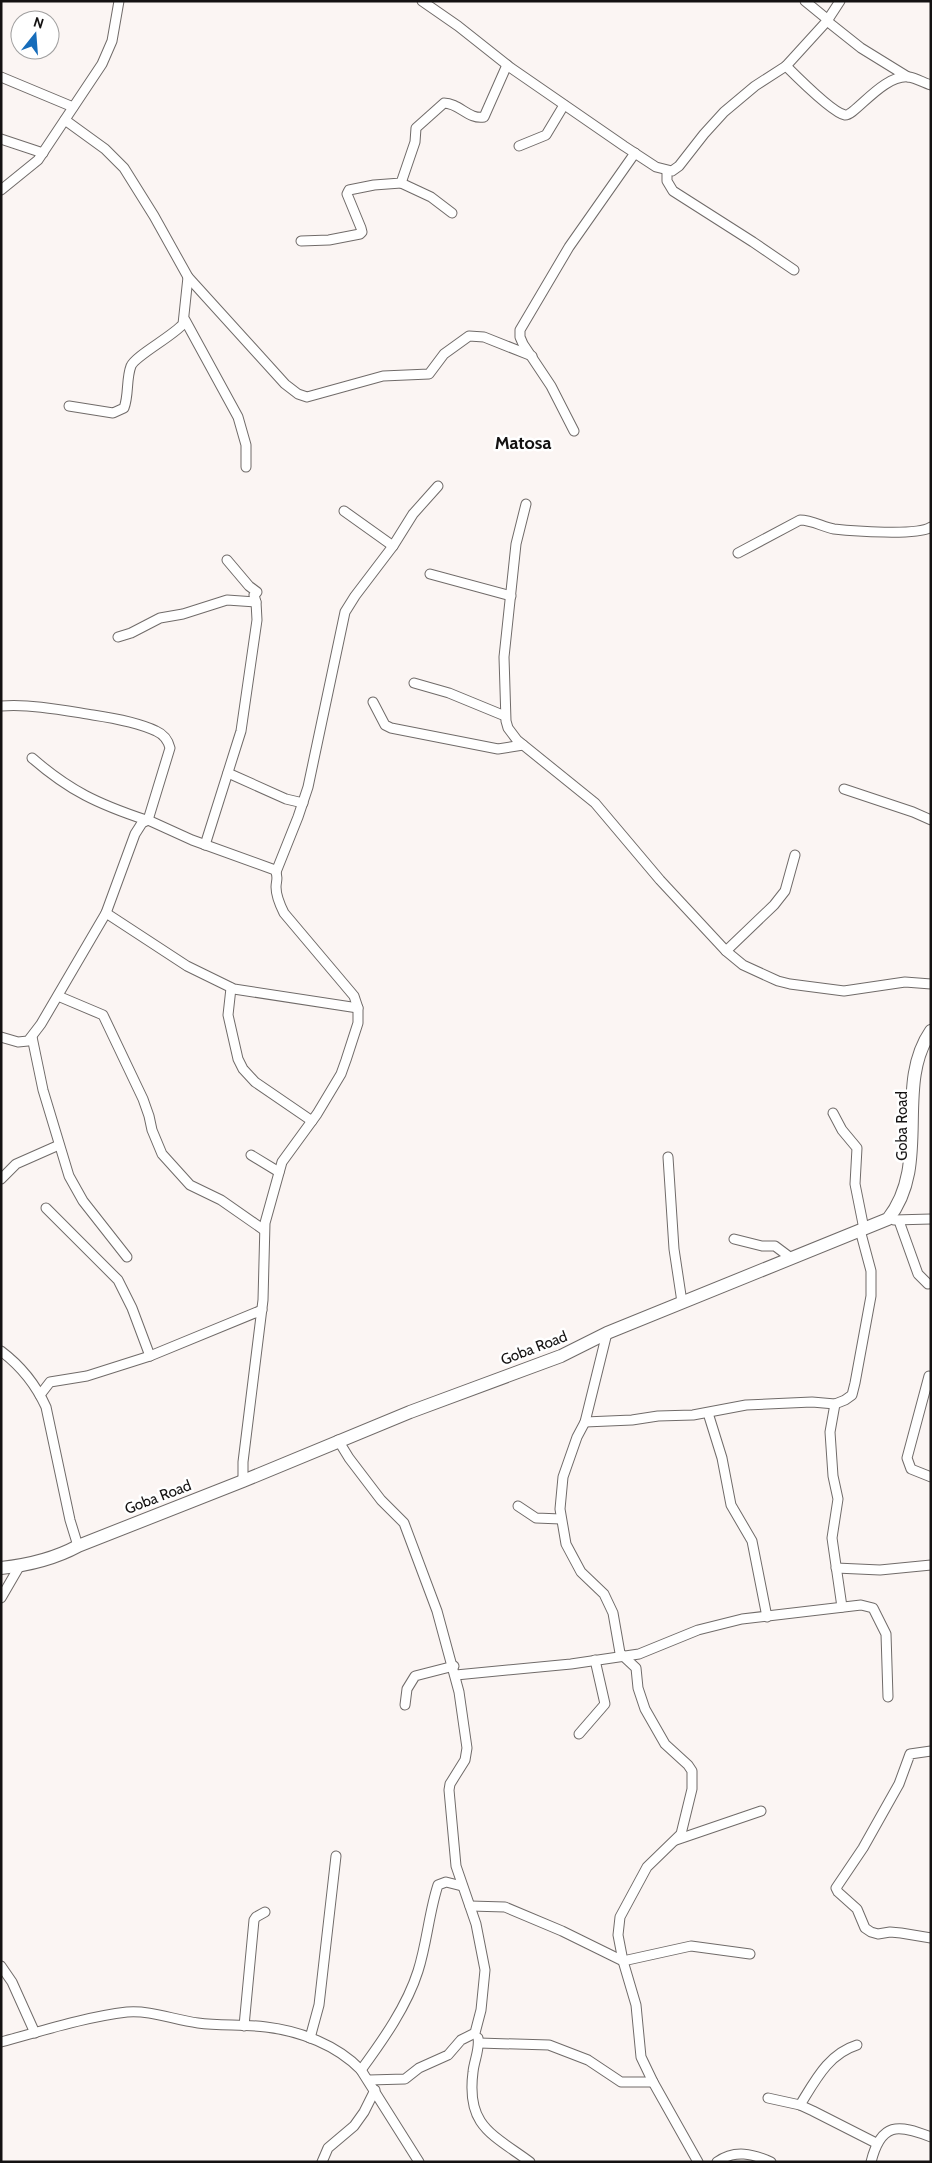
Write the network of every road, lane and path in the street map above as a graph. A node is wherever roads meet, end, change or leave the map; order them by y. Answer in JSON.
{"nodes":[{"id":1,"x":119,"y":1,"type":"edge"},
{"id":2,"x":422,"y":1,"type":"edge"},
{"id":3,"x":805,"y":1,"type":"edge"},
{"id":4,"x":840,"y":1,"type":"edge"},
{"id":5,"x":827,"y":20,"type":"junction"},
{"id":6,"x":507,"y":66,"type":"junction"},
{"id":7,"x":786,"y":66,"type":"junction"},
{"id":8,"x":1,"y":77,"type":"edge"},
{"id":9,"x":908,"y":77,"type":"junction"},
{"id":10,"x":931,"y":85,"type":"edge"},
{"id":11,"x":564,"y":105,"type":"junction"},
{"id":12,"x":73,"y":107,"type":"junction"},
{"id":13,"x":65,"y":120,"type":"junction"},
{"id":14,"x":1,"y":139,"type":"edge"},
{"id":15,"x":519,"y":146,"type":"dead end"},
{"id":16,"x":44,"y":153,"type":"junction"},
{"id":17,"x":635,"y":153,"type":"junction"},
{"id":18,"x":667,"y":171,"type":"junction"},
{"id":19,"x":401,"y":183,"type":"junction"},
{"id":20,"x":1,"y":190,"type":"edge"},
{"id":21,"x":452,"y":214,"type":"dead end"},
{"id":22,"x":301,"y":241,"type":"dead end"},
{"id":23,"x":794,"y":270,"type":"dead end"},
{"id":24,"x":188,"y":277,"type":"junction"},
{"id":25,"x":185,"y":320,"type":"junction"},
{"id":26,"x":532,"y":356,"type":"junction"},
{"id":27,"x":69,"y":406,"type":"dead end"},
{"id":28,"x":574,"y":431,"type":"dead end"},
{"id":29,"x":246,"y":467,"type":"dead end"},
{"id":30,"x":438,"y":486,"type":"dead end"},
{"id":31,"x":526,"y":504,"type":"dead end"},
{"id":32,"x":344,"y":511,"type":"dead end"},
{"id":33,"x":931,"y":527,"type":"edge"},
{"id":34,"x":393,"y":546,"type":"junction"},
{"id":35,"x":738,"y":553,"type":"dead end"},
{"id":36,"x":226,"y":560,"type":"dead end"},
{"id":37,"x":430,"y":574,"type":"dead end"},
{"id":38,"x":511,"y":596,"type":"junction"},
{"id":39,"x":256,"y":602,"type":"junction"},
{"id":40,"x":118,"y":637,"type":"dead end"},
{"id":41,"x":414,"y":683,"type":"dead end"},
{"id":42,"x":373,"y":702,"type":"dead end"},
{"id":43,"x":1,"y":706,"type":"edge"},
{"id":44,"x":505,"y":716,"type":"junction"},
{"id":45,"x":523,"y":745,"type":"junction"},
{"id":46,"x":32,"y":758,"type":"dead end"},
{"id":47,"x":228,"y":773,"type":"junction"},
{"id":48,"x":844,"y":789,"type":"dead end"},
{"id":49,"x":303,"y":803,"type":"junction"},
{"id":50,"x":147,"y":820,"type":"junction"},
{"id":51,"x":931,"y":820,"type":"edge"},
{"id":52,"x":205,"y":845,"type":"junction"},
{"id":53,"x":795,"y":855,"type":"dead end"},
{"id":54,"x":276,"y":872,"type":"junction"},
{"id":55,"x":106,"y":913,"type":"junction"},
{"id":56,"x":726,"y":951,"type":"junction"},
{"id":57,"x":931,"y":984,"type":"edge"},
{"id":58,"x":231,"y":988,"type":"junction"},
{"id":59,"x":58,"y":996,"type":"junction"},
{"id":60,"x":358,"y":1008,"type":"junction"},
{"id":61,"x":931,"y":1031,"type":"edge"},
{"id":62,"x":1,"y":1037,"type":"edge"},
{"id":63,"x":32,"y":1038,"type":"junction"},
{"id":64,"x":833,"y":1113,"type":"dead end"},
{"id":65,"x":312,"y":1121,"type":"junction"},
{"id":66,"x":59,"y":1145,"type":"junction"},
{"id":67,"x":251,"y":1155,"type":"dead end"},
{"id":68,"x":668,"y":1157,"type":"dead end"},
{"id":69,"x":279,"y":1172,"type":"junction"},
{"id":70,"x":1,"y":1179,"type":"edge"},
{"id":71,"x":46,"y":1208,"type":"dead end"},
{"id":72,"x":931,"y":1219,"type":"edge"},
{"id":73,"x":893,"y":1220,"type":"junction"},
{"id":74,"x":264,"y":1230,"type":"junction"},
{"id":75,"x":862,"y":1230,"type":"junction"},
{"id":76,"x":734,"y":1239,"type":"dead end"},
{"id":77,"x":127,"y":1257,"type":"dead end"},
{"id":78,"x":791,"y":1258,"type":"junction"},
{"id":79,"x":928,"y":1284,"type":"dead end"},
{"id":80,"x":682,"y":1302,"type":"junction"},
{"id":81,"x":262,"y":1310,"type":"junction"},
{"id":82,"x":607,"y":1333,"type":"junction"},
{"id":83,"x":1,"y":1351,"type":"edge"},
{"id":84,"x":150,"y":1356,"type":"junction"},
{"id":85,"x":929,"y":1376,"type":"dead end"},
{"id":86,"x":40,"y":1395,"type":"junction"},
{"id":87,"x":835,"y":1404,"type":"junction"},
{"id":88,"x":708,"y":1413,"type":"junction"},
{"id":89,"x":585,"y":1422,"type":"junction"},
{"id":90,"x":338,"y":1440,"type":"junction"},
{"id":91,"x":931,"y":1477,"type":"edge"},
{"id":92,"x":243,"y":1481,"type":"junction"},
{"id":93,"x":518,"y":1506,"type":"dead end"},
{"id":94,"x":561,"y":1519,"type":"junction"},
{"id":95,"x":78,"y":1546,"type":"junction"},
{"id":96,"x":931,"y":1564,"type":"edge"},
{"id":97,"x":19,"y":1566,"type":"junction"},
{"id":98,"x":1,"y":1568,"type":"edge"},
{"id":99,"x":836,"y":1568,"type":"junction"},
{"id":100,"x":1,"y":1598,"type":"edge"},
{"id":101,"x":842,"y":1607,"type":"junction"},
{"id":102,"x":766,"y":1617,"type":"junction"},
{"id":103,"x":622,"y":1655,"type":"junction"},
{"id":104,"x":596,"y":1660,"type":"junction"},
{"id":105,"x":454,"y":1666,"type":"junction"},
{"id":106,"x":456,"y":1675,"type":"junction"},
{"id":107,"x":888,"y":1697,"type":"dead end"},
{"id":108,"x":405,"y":1705,"type":"dead end"},
{"id":109,"x":579,"y":1734,"type":"dead end"},
{"id":110,"x":931,"y":1751,"type":"edge"},
{"id":111,"x":761,"y":1811,"type":"dead end"},
{"id":112,"x":676,"y":1840,"type":"junction"},
{"id":113,"x":336,"y":1856,"type":"dead end"},
{"id":114,"x":462,"y":1886,"type":"junction"},
{"id":115,"x":470,"y":1906,"type":"junction"},
{"id":116,"x":265,"y":1912,"type":"dead end"},
{"id":117,"x":931,"y":1938,"type":"edge"},
{"id":118,"x":750,"y":1954,"type":"dead end"},
{"id":119,"x":623,"y":1960,"type":"junction"},
{"id":120,"x":1,"y":1966,"type":"edge"},
{"id":121,"x":244,"y":2026,"type":"junction"},
{"id":122,"x":477,"y":2030,"type":"junction"},
{"id":123,"x":35,"y":2033,"type":"junction"},
{"id":124,"x":310,"y":2038,"type":"junction"},
{"id":125,"x":1,"y":2042,"type":"edge"},
{"id":126,"x":479,"y":2043,"type":"junction"},
{"id":127,"x":857,"y":2045,"type":"dead end"},
{"id":128,"x":361,"y":2070,"type":"junction"},
{"id":129,"x":368,"y":2080,"type":"junction"},
{"id":130,"x":653,"y":2082,"type":"junction"},
{"id":131,"x":375,"y":2090,"type":"junction"},
{"id":132,"x":768,"y":2098,"type":"dead end"},
{"id":133,"x":800,"y":2106,"type":"junction"},
{"id":134,"x":931,"y":2137,"type":"edge"},
{"id":135,"x":876,"y":2143,"type":"junction"},
{"id":136,"x":322,"y":2162,"type":"edge"},
{"id":137,"x":419,"y":2162,"type":"edge"},
{"id":138,"x":530,"y":2162,"type":"edge"},
{"id":139,"x":698,"y":2162,"type":"edge"},
{"id":140,"x":717,"y":2162,"type":"edge"},
{"id":141,"x":771,"y":2162,"type":"edge"},
{"id":142,"x":871,"y":2162,"type":"edge"}],
"edges":[{"from":1,"to":12,"type":"street"},
{"from":2,"to":6,"type":"street"},
{"from":3,"to":5,"type":"street"},
{"from":4,"to":5,"type":"street"},
{"from":5,"to":7,"type":"street"},
{"from":5,"to":9,"type":"street"},
{"from":6,"to":11,"type":"street"},
{"from":6,"to":19,"type":"street"},
{"from":7,"to":9,"type":"street"},
{"from":7,"to":18,"type":"street"},
{"from":8,"to":12,"type":"street"},
{"from":9,"to":10,"type":"street"},
{"from":11,"to":15,"type":"street"},
{"from":11,"to":17,"type":"street"},
{"from":12,"to":13,"type":"street"},
{"from":13,"to":16,"type":"street"},
{"from":13,"to":24,"type":"street"},
{"from":14,"to":16,"type":"street"},
{"from":16,"to":20,"type":"street"},
{"from":17,"to":18,"type":"street"},
{"from":17,"to":26,"type":"street"},
{"from":18,"to":23,"type":"street"},
{"from":19,"to":21,"type":"street"},
{"from":19,"to":22,"type":"street"},
{"from":24,"to":25,"type":"street"},
{"from":24,"to":26,"type":"street"},
{"from":25,"to":27,"type":"street"},
{"from":25,"to":29,"type":"street"},
{"from":26,"to":28,"type":"street"},
{"from":30,"to":34,"type":"street"},
{"from":31,"to":38,"type":"street"},
{"from":32,"to":34,"type":"street"},
{"from":33,"to":35,"type":"street"},
{"from":34,"to":49,"type":"street"},
{"from":36,"to":39,"type":"street"},
{"from":37,"to":38,"type":"street"},
{"from":38,"to":44,"type":"street"},
{"from":39,"to":40,"type":"street"},
{"from":39,"to":47,"type":"street"},
{"from":41,"to":44,"type":"street"},
{"from":42,"to":45,"type":"street"},
{"from":43,"to":50,"type":"street"},
{"from":44,"to":45,"type":"street"},
{"from":45,"to":56,"type":"street"},
{"from":46,"to":50,"type":"street"},
{"from":47,"to":49,"type":"street"},
{"from":47,"to":52,"type":"street"},
{"from":48,"to":51,"type":"street"},
{"from":49,"to":54,"type":"street"},
{"from":50,"to":52,"type":"street"},
{"from":50,"to":55,"type":"street"},
{"from":52,"to":54,"type":"street"},
{"from":53,"to":56,"type":"street"},
{"from":54,"to":60,"type":"street"},
{"from":55,"to":58,"type":"street"},
{"from":55,"to":59,"type":"street"},
{"from":56,"to":57,"type":"street"},
{"from":58,"to":60,"type":"street"},
{"from":58,"to":65,"type":"street"},
{"from":59,"to":63,"type":"street"},
{"from":59,"to":74,"type":"street"},
{"from":60,"to":65,"type":"street"},
{"from":61,"to":73,"type":"main road","name":"Goba Road"},
{"from":62,"to":63,"type":"street"},
{"from":63,"to":66,"type":"street"},
{"from":64,"to":75,"type":"street"},
{"from":65,"to":69,"type":"street"},
{"from":66,"to":70,"type":"street"},
{"from":66,"to":77,"type":"street"},
{"from":67,"to":69,"type":"street"},
{"from":68,"to":80,"type":"street"},
{"from":69,"to":74,"type":"street"},
{"from":71,"to":84,"type":"street"},
{"from":72,"to":73,"type":"street"},
{"from":73,"to":75,"type":"main road","name":"Goba Road"},
{"from":73,"to":79,"type":"street"},
{"from":74,"to":81,"type":"street"},
{"from":75,"to":78,"type":"main road","name":"Goba Road"},
{"from":75,"to":87,"type":"street"},
{"from":76,"to":78,"type":"street"},
{"from":78,"to":80,"type":"main road","name":"Goba Road"},
{"from":80,"to":82,"type":"main road","name":"Goba Road"},
{"from":81,"to":84,"type":"street"},
{"from":81,"to":92,"type":"street"},
{"from":82,"to":89,"type":"street"},
{"from":82,"to":90,"type":"main road","name":"Goba Road"},
{"from":83,"to":86,"type":"street"},
{"from":84,"to":86,"type":"street"},
{"from":85,"to":91,"type":"street"},
{"from":86,"to":95,"type":"street"},
{"from":87,"to":88,"type":"street"},
{"from":87,"to":99,"type":"street"},
{"from":88,"to":89,"type":"street"},
{"from":88,"to":102,"type":"street"},
{"from":89,"to":94,"type":"street"},
{"from":90,"to":92,"type":"main road","name":"Goba Road"},
{"from":90,"to":105,"type":"street"},
{"from":92,"to":95,"type":"main road","name":"Goba Road"},
{"from":93,"to":94,"type":"street"},
{"from":94,"to":103,"type":"street"},
{"from":95,"to":97,"type":"main road","name":"Goba Road"},
{"from":96,"to":99,"type":"street"},
{"from":97,"to":98,"type":"main road","name":"Goba Road"},
{"from":97,"to":100,"type":"street"},
{"from":99,"to":101,"type":"street"},
{"from":101,"to":102,"type":"street"},
{"from":101,"to":107,"type":"street"},
{"from":102,"to":103,"type":"street"},
{"from":103,"to":104,"type":"street"},
{"from":103,"to":112,"type":"street"},
{"from":104,"to":106,"type":"street"},
{"from":104,"to":109,"type":"street"},
{"from":105,"to":106,"type":"street"},
{"from":105,"to":108,"type":"street"},
{"from":106,"to":114,"type":"street"},
{"from":110,"to":117,"type":"street"},
{"from":111,"to":112,"type":"street"},
{"from":112,"to":119,"type":"street"},
{"from":113,"to":124,"type":"street"},
{"from":114,"to":115,"type":"street"},
{"from":114,"to":128,"type":"street"},
{"from":115,"to":119,"type":"street"},
{"from":115,"to":122,"type":"street"},
{"from":116,"to":121,"type":"street"},
{"from":118,"to":119,"type":"street"},
{"from":119,"to":130,"type":"street"},
{"from":120,"to":123,"type":"street"},
{"from":121,"to":123,"type":"street"},
{"from":121,"to":124,"type":"street"},
{"from":122,"to":126,"type":"street"},
{"from":122,"to":129,"type":"street"},
{"from":123,"to":125,"type":"street"},
{"from":124,"to":128,"type":"street"},
{"from":126,"to":130,"type":"street"},
{"from":126,"to":138,"type":"street"},
{"from":127,"to":133,"type":"street"},
{"from":128,"to":129,"type":"street"},
{"from":129,"to":131,"type":"street"},
{"from":130,"to":139,"type":"street"},
{"from":131,"to":136,"type":"street"},
{"from":131,"to":137,"type":"street"},
{"from":132,"to":133,"type":"street"},
{"from":133,"to":135,"type":"street"},
{"from":134,"to":135,"type":"street"},
{"from":135,"to":142,"type":"street"},
{"from":140,"to":141,"type":"street"}]}
